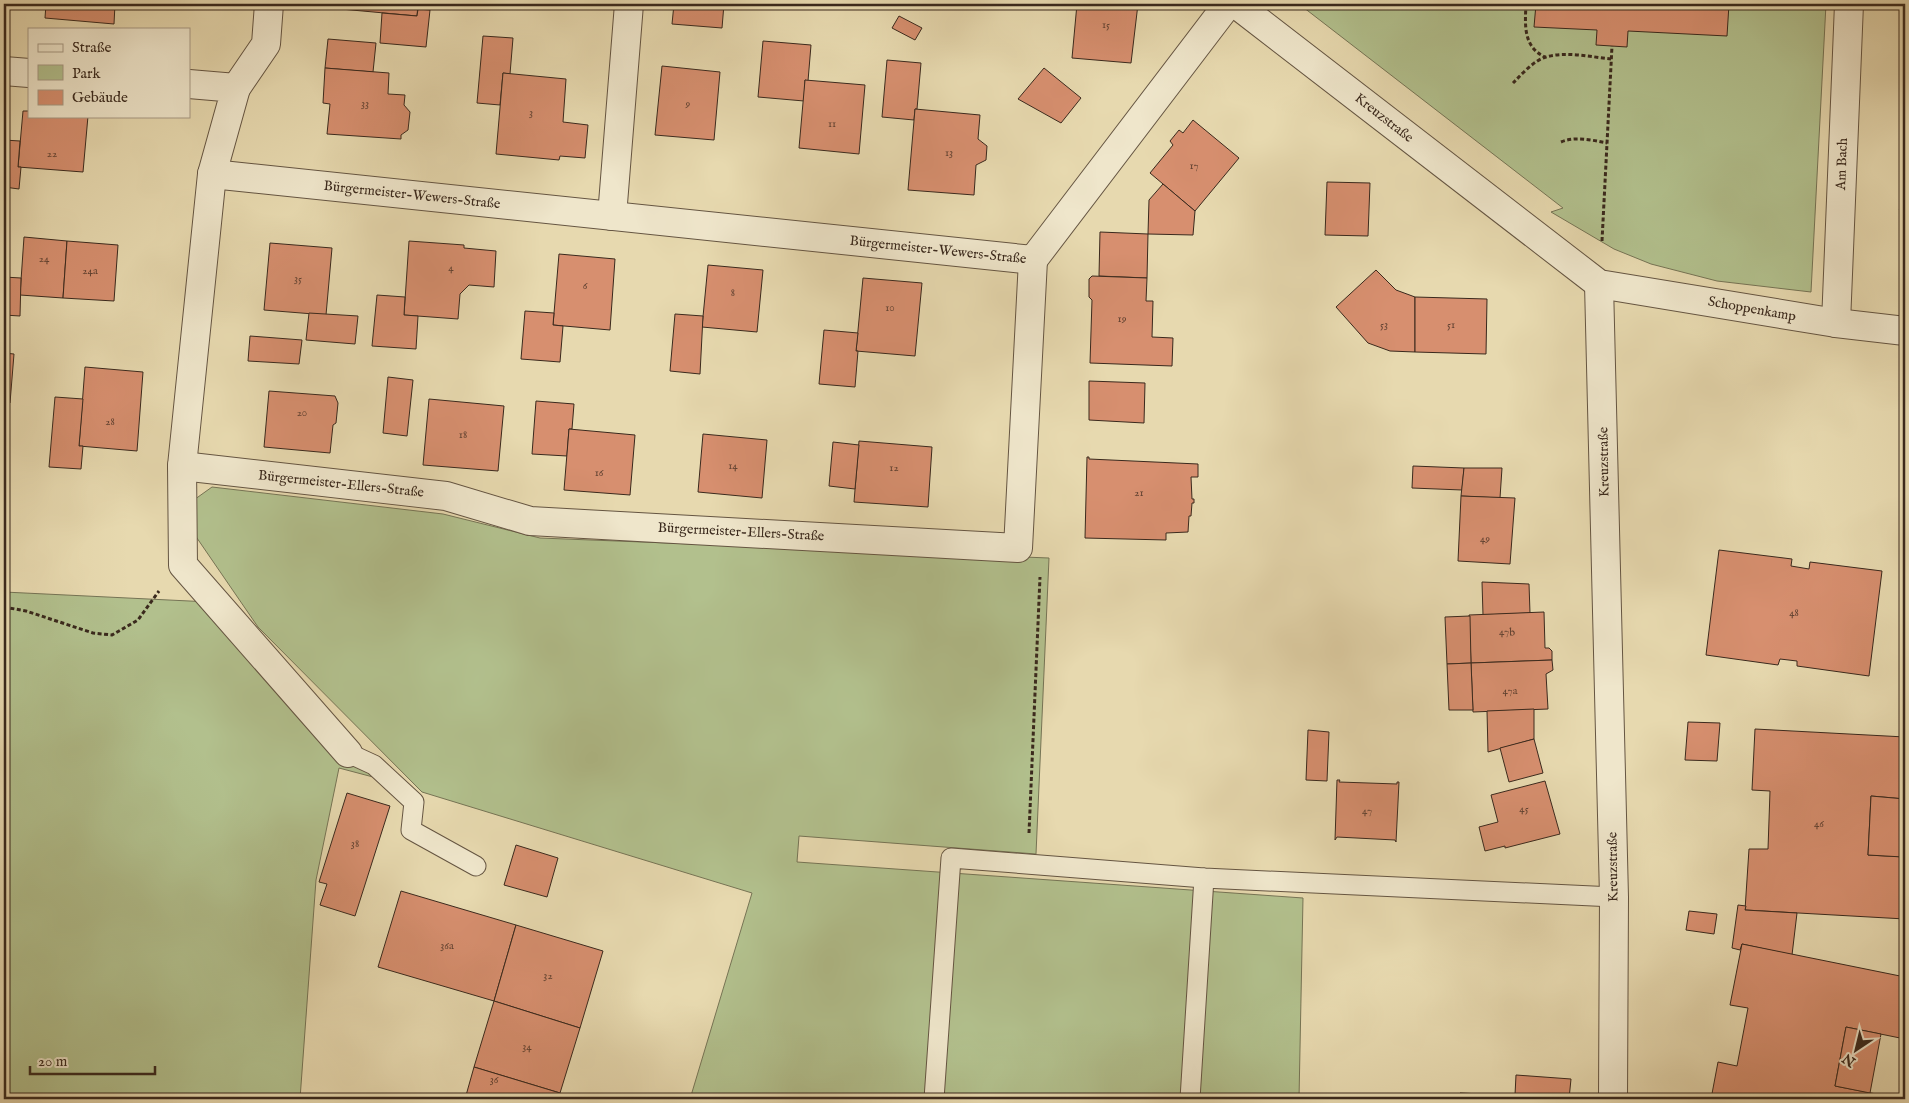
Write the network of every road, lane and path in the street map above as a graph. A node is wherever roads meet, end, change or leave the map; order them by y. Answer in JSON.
{"nodes":[{"id":1,"x":269,"y":4,"type":"edge"},
{"id":2,"x":629,"y":4,"type":"edge"},
{"id":3,"x":1228,"y":4,"type":"edge"},
{"id":4,"x":1236,"y":4,"type":"edge"},
{"id":5,"x":1526,"y":4,"type":"edge"},
{"id":6,"x":1849,"y":4,"type":"edge"},
{"id":7,"x":1612,"y":46,"type":"dead end"},
{"id":8,"x":1545,"y":57,"type":"junction"},
{"id":9,"x":1611,"y":58,"type":"junction"},
{"id":10,"x":4,"y":71,"type":"edge"},
{"id":11,"x":28,"y":73,"type":"edge"},
{"id":12,"x":1513,"y":83,"type":"dead end"},
{"id":13,"x":190,"y":84,"type":"edge"},
{"id":14,"x":236,"y":88,"type":"junction"},
{"id":15,"x":1561,"y":142,"type":"dead end"},
{"id":16,"x":1607,"y":143,"type":"junction"},
{"id":17,"x":212,"y":174,"type":"junction"},
{"id":18,"x":612,"y":216,"type":"junction"},
{"id":19,"x":1032,"y":260,"type":"junction"},
{"id":20,"x":1600,"y":284,"type":"junction"},
{"id":21,"x":1836,"y":323,"type":"junction"},
{"id":22,"x":1905,"y":331,"type":"edge"},
{"id":23,"x":182,"y":466,"type":"junction"},
{"id":24,"x":1018,"y":548,"type":"junction"},
{"id":25,"x":184,"y":565,"type":"junction"},
{"id":26,"x":4,"y":607,"type":"edge"},
{"id":27,"x":348,"y":753,"type":"joint"},
{"id":28,"x":1028,"y":864,"type":"junction"},
{"id":29,"x":476,"y":866,"type":"dead end"},
{"id":30,"x":1204,"y":878,"type":"junction"},
{"id":31,"x":1614,"y":896,"type":"junction"},
{"id":32,"x":934,"y":1099,"type":"edge"},
{"id":33,"x":1190,"y":1099,"type":"edge"},
{"id":34,"x":1613,"y":1099,"type":"edge"}],
"edges":[{"from":1,"to":14,"type":"street"},
{"from":2,"to":18,"type":"street"},
{"from":3,"to":19,"type":"street","name":"Bürgermeister-Wewers-Straße"},
{"from":4,"to":20,"type":"street","name":"Kreuzstraße"},
{"from":5,"to":8,"type":"path"},
{"from":6,"to":21,"type":"street","name":"Am Bach"},
{"from":7,"to":9,"type":"path"},
{"from":8,"to":9,"type":"path"},
{"from":8,"to":12,"type":"path"},
{"from":9,"to":16,"type":"path"},
{"from":10,"to":11,"type":"street"},
{"from":13,"to":14,"type":"street"},
{"from":14,"to":17,"type":"street"},
{"from":15,"to":16,"type":"path"},
{"from":16,"to":20,"type":"path"},
{"from":17,"to":18,"type":"street","name":"Bürgermeister-Wewers-Straße"},
{"from":17,"to":23,"type":"street"},
{"from":18,"to":19,"type":"street","name":"Bürgermeister-Wewers-Straße"},
{"from":19,"to":24,"type":"street"},
{"from":20,"to":21,"type":"street","name":"Schoppenkamp"},
{"from":20,"to":31,"type":"street","name":"Kreuzstraße"},
{"from":21,"to":22,"type":"street","name":"Schoppenkamp"},
{"from":23,"to":24,"type":"street","name":"Bürgermeister-Ellers-Straße"},
{"from":23,"to":25,"type":"street"},
{"from":24,"to":28,"type":"path"},
{"from":25,"to":26,"type":"path"},
{"from":25,"to":27,"type":"street"},
{"from":27,"to":29,"type":"lane"},
{"from":28,"to":30,"type":"lane"},
{"from":28,"to":32,"type":"lane"},
{"from":30,"to":31,"type":"lane"},
{"from":30,"to":33,"type":"lane"},
{"from":31,"to":34,"type":"street","name":"Kreuzstraße"}]}
